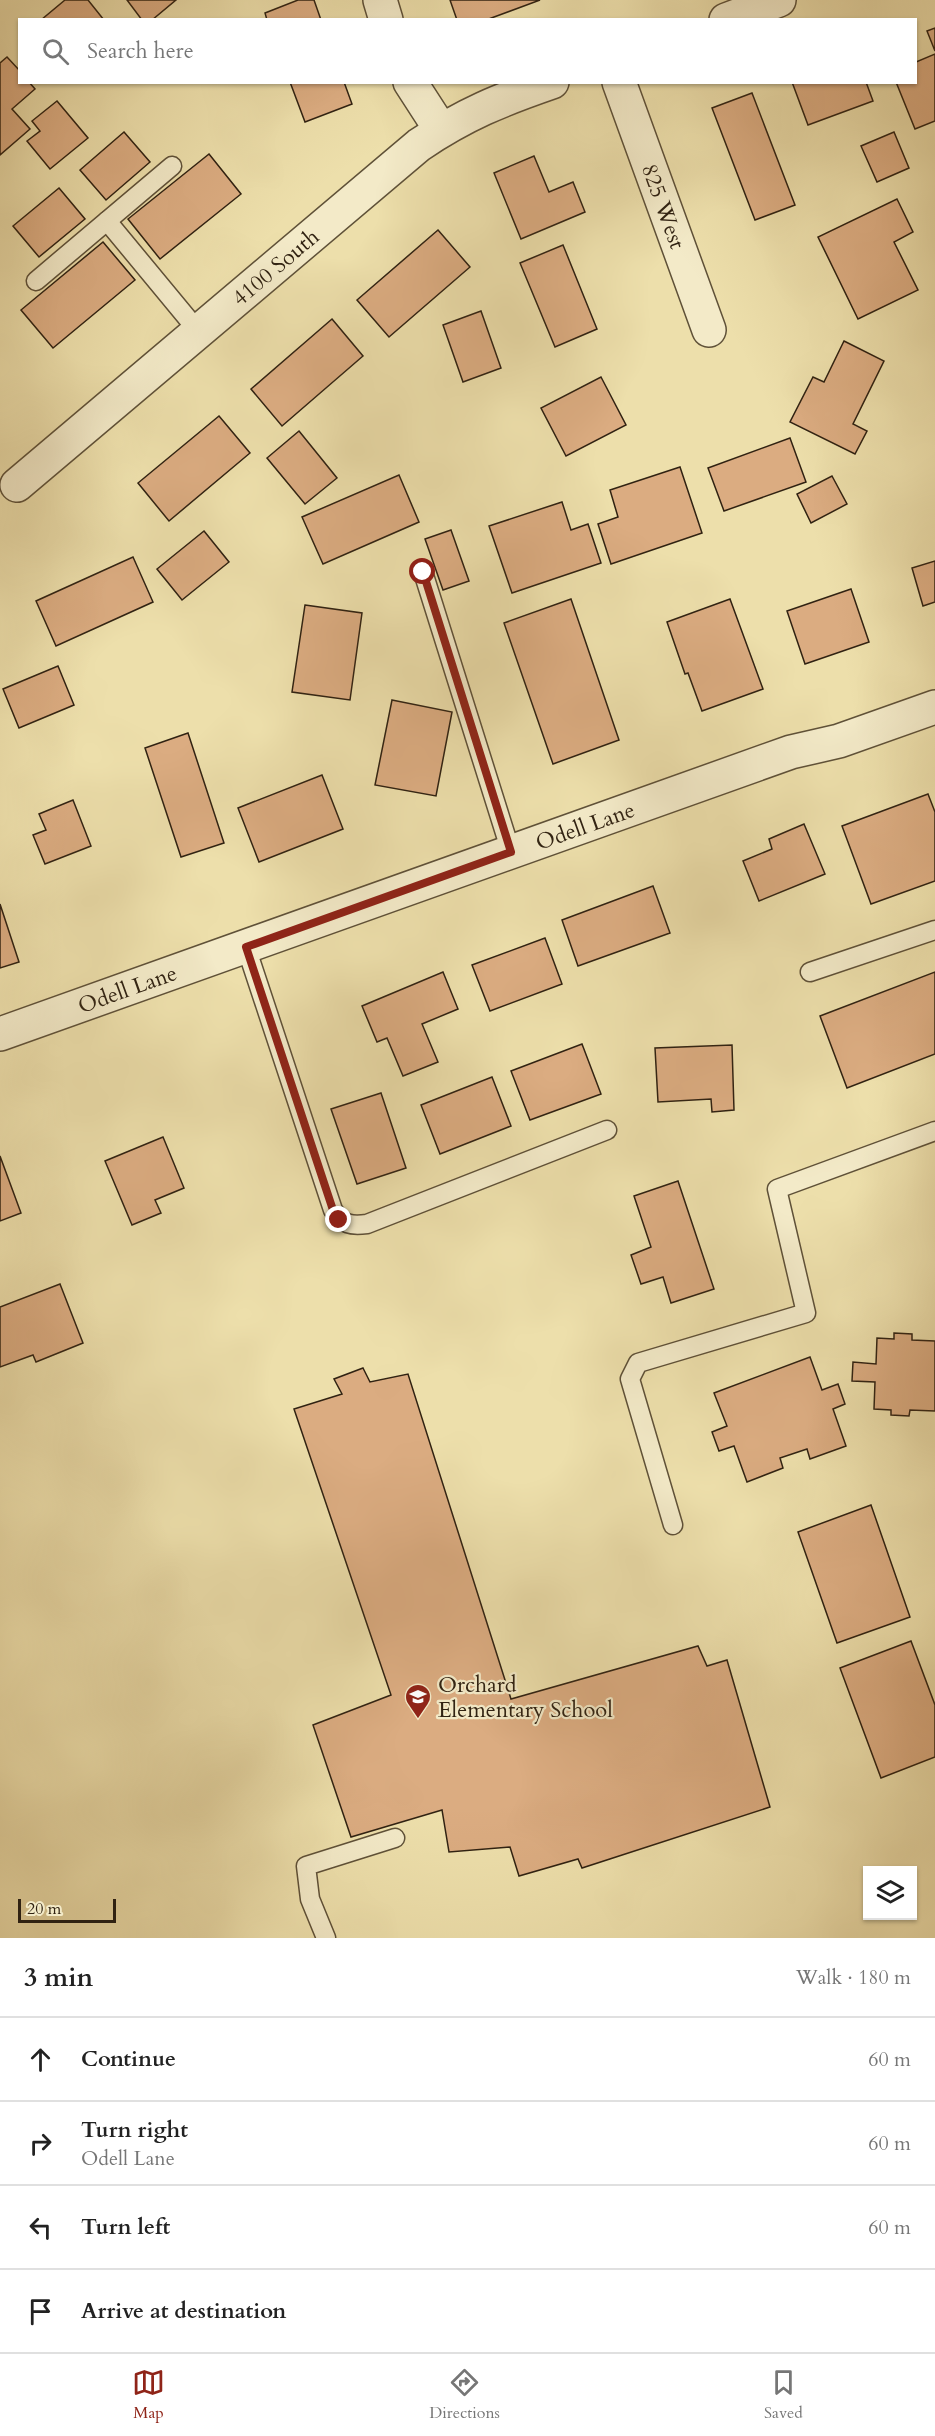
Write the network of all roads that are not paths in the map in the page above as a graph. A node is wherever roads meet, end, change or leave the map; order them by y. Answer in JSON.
{"nodes":[{"id":1,"x":380,"y":0,"type":"edge"},
{"id":2,"x":779,"y":0,"type":"edge"},
{"id":3,"x":385,"y":18,"type":"edge"},
{"id":4,"x":731,"y":18,"type":"edge"},
{"id":5,"x":411,"y":84,"type":"edge"},
{"id":6,"x":546,"y":84,"type":"edge"},
{"id":7,"x":620,"y":84,"type":"edge"},
{"id":8,"x":441,"y":130,"type":"junction"},
{"id":9,"x":172,"y":166,"type":"dead end"},
{"id":10,"x":107,"y":221,"type":"junction"},
{"id":11,"x":36,"y":281,"type":"dead end"},
{"id":12,"x":709,"y":330,"type":"dead end"},
{"id":13,"x":198,"y":331,"type":"junction"},
{"id":14,"x":9,"y":486,"type":"edge"},
{"id":15,"x":423,"y":572,"type":"dead end"},
{"id":16,"x":935,"y":706,"type":"edge"},
{"id":17,"x":511,"y":852,"type":"junction"},
{"id":18,"x":935,"y":930,"type":"edge"},
{"id":19,"x":246,"y":947,"type":"junction"},
{"id":20,"x":810,"y":972,"type":"dead end"},
{"id":21,"x":0,"y":1034,"type":"edge"},
{"id":22,"x":607,"y":1130,"type":"dead end"},
{"id":23,"x":935,"y":1131,"type":"edge"},
{"id":24,"x":673,"y":1525,"type":"dead end"},
{"id":25,"x":395,"y":1838,"type":"dead end"},
{"id":26,"x":326,"y":1938,"type":"edge"}],
"edges":[{"from":1,"to":3,"type":"street"},
{"from":2,"to":4,"type":"street"},
{"from":5,"to":8,"type":"street"},
{"from":6,"to":8,"type":"street","name":"4100 South"},
{"from":7,"to":12,"type":"street","name":"825 West"},
{"from":8,"to":13,"type":"street","name":"4100 South"},
{"from":9,"to":10,"type":"lane"},
{"from":10,"to":11,"type":"lane"},
{"from":10,"to":13,"type":"lane"},
{"from":13,"to":14,"type":"street","name":"4100 South"},
{"from":15,"to":17,"type":"lane"},
{"from":16,"to":17,"type":"street","name":"Odell Lane"},
{"from":17,"to":19,"type":"street","name":"Odell Lane"},
{"from":18,"to":20,"type":"lane"},
{"from":19,"to":21,"type":"street","name":"Odell Lane"},
{"from":19,"to":22,"type":"lane"},
{"from":23,"to":24,"type":"lane"},
{"from":25,"to":26,"type":"lane"}]}
